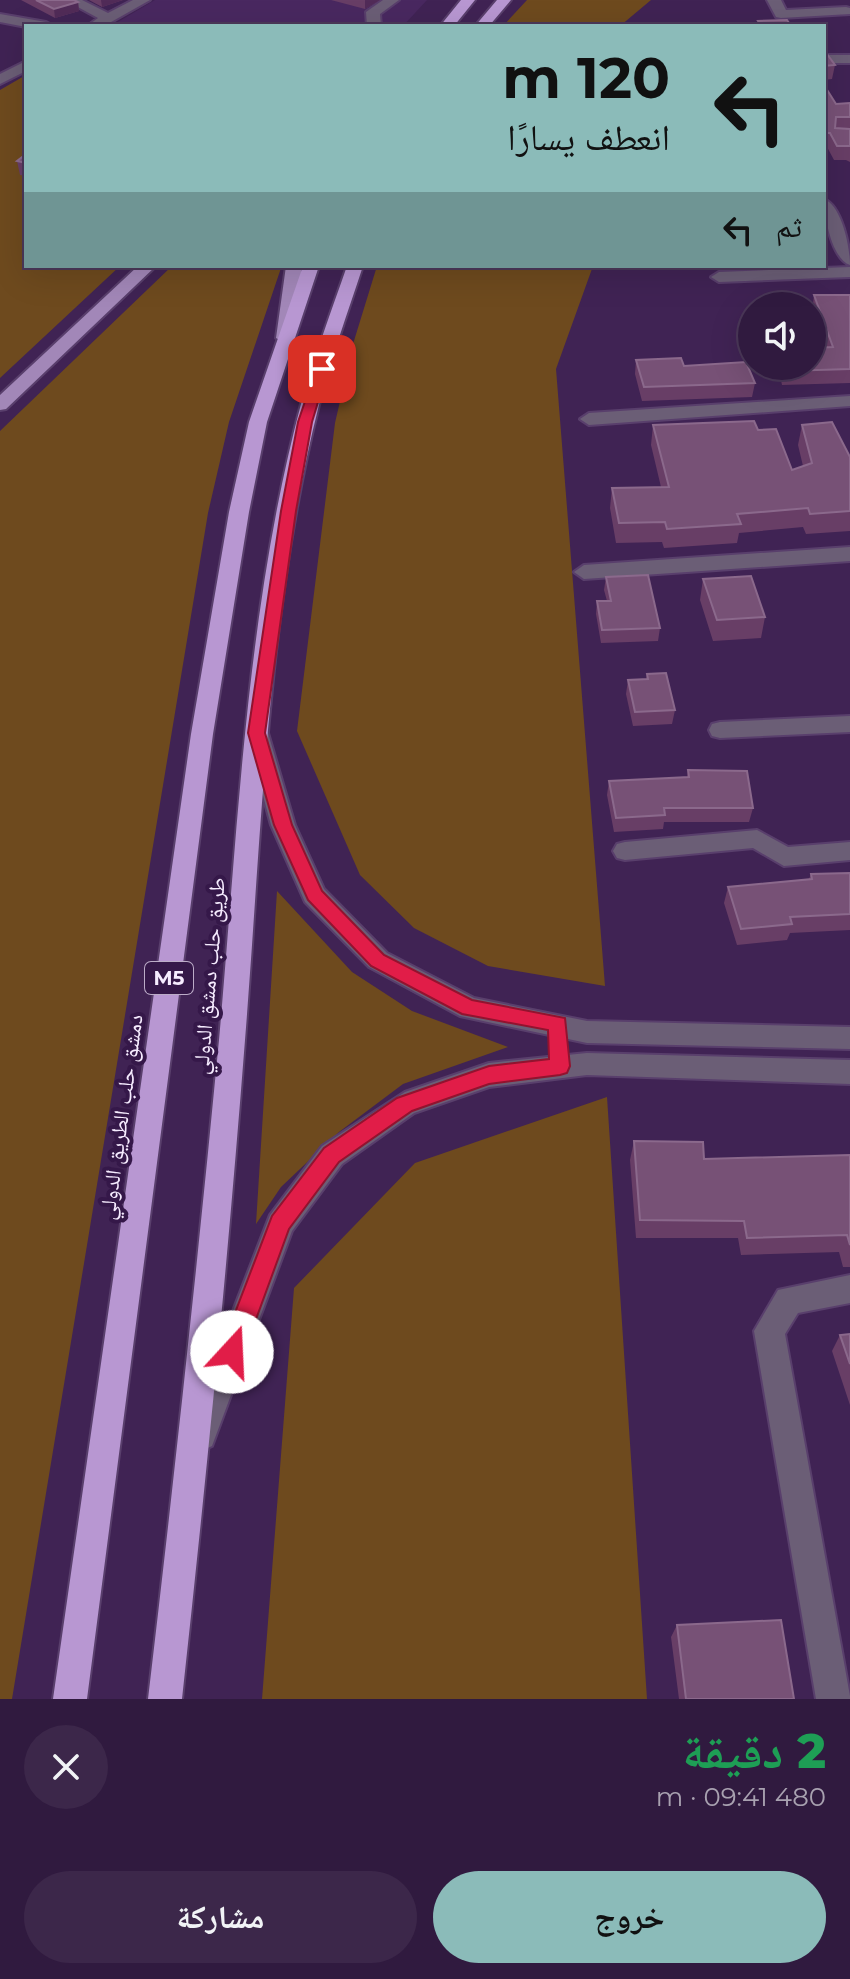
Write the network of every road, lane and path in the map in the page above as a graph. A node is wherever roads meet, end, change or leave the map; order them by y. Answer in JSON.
{"nodes":[{"id":1,"x":72,"y":0,"type":"edge"},
{"id":2,"x":392,"y":0,"type":"edge"},
{"id":3,"x":468,"y":0,"type":"edge"},
{"id":4,"x":504,"y":0,"type":"edge"},
{"id":5,"x":774,"y":0,"type":"edge"},
{"id":6,"x":822,"y":0,"type":"edge"},
{"id":7,"x":132,"y":2,"type":"edge"},
{"id":8,"x":848,"y":12,"type":"edge"},
{"id":9,"x":0,"y":18,"type":"edge"},
{"id":10,"x":108,"y":18,"type":"junction"},
{"id":11,"x":34,"y":24,"type":"edge"},
{"id":12,"x":98,"y":24,"type":"edge"},
{"id":13,"x":374,"y":24,"type":"edge"},
{"id":14,"x":449,"y":24,"type":"edge"},
{"id":15,"x":484,"y":24,"type":"edge"},
{"id":16,"x":826,"y":59,"type":"edge"},
{"id":17,"x":850,"y":59,"type":"edge"},
{"id":18,"x":24,"y":66,"type":"edge"},
{"id":19,"x":0,"y":80,"type":"edge"},
{"id":20,"x":826,"y":208,"type":"edge"},
{"id":21,"x":850,"y":211,"type":"edge"},
{"id":22,"x":850,"y":260,"type":"edge"},
{"id":23,"x":146,"y":268,"type":"edge"},
{"id":24,"x":294,"y":268,"type":"edge"},
{"id":25,"x":310,"y":268,"type":"edge"},
{"id":26,"x":354,"y":268,"type":"edge"},
{"id":27,"x":850,"y":272,"type":"edge"},
{"id":28,"x":719,"y":277,"type":"dead end"},
{"id":29,"x":285,"y":338,"type":"junction"},
{"id":30,"x":850,"y":401,"type":"edge"},
{"id":31,"x":0,"y":405,"type":"edge"},
{"id":32,"x":589,"y":419,"type":"dead end"},
{"id":33,"x":850,"y":554,"type":"edge"},
{"id":34,"x":584,"y":572,"type":"dead end"},
{"id":35,"x":850,"y":724,"type":"edge"},
{"id":36,"x":720,"y":730,"type":"dead end"},
{"id":37,"x":257,"y":733,"type":"junction"},
{"id":38,"x":625,"y":851,"type":"dead end"},
{"id":39,"x":850,"y":851,"type":"edge"},
{"id":40,"x":558,"y":1023,"type":"junction"},
{"id":41,"x":850,"y":1038,"type":"edge"},
{"id":42,"x":560,"y":1066,"type":"junction"},
{"id":43,"x":850,"y":1072,"type":"edge"},
{"id":44,"x":850,"y":1289,"type":"edge"},
{"id":45,"x":192,"y":1460,"type":"junction"},
{"id":46,"x":70,"y":1699,"type":"edge"},
{"id":47,"x":165,"y":1699,"type":"edge"},
{"id":48,"x":833,"y":1699,"type":"edge"}],
"edges":[{"from":1,"to":10,"type":"street"},
{"from":2,"to":13,"type":"street"},
{"from":3,"to":14,"type":"highway"},
{"from":4,"to":15,"type":"highway"},
{"from":5,"to":8,"type":"street"},
{"from":6,"to":8,"type":"street"},
{"from":7,"to":10,"type":"street"},
{"from":9,"to":11,"type":"street"},
{"from":10,"to":12,"type":"street"},
{"from":16,"to":17,"type":"street"},
{"from":18,"to":19,"type":"street"},
{"from":20,"to":21,"type":"street"},
{"from":20,"to":22,"type":"street"},
{"from":23,"to":31,"type":"main road"},
{"from":24,"to":29,"type":"main road"},
{"from":25,"to":29,"type":"highway","name":"دمشق حلب الطريق الدولي","number":"M5"},
{"from":26,"to":37,"type":"highway","name":"طريق حلب دمشق الدولي"},
{"from":27,"to":28,"type":"street"},
{"from":29,"to":46,"type":"highway","name":"دمشق حلب الطريق الدولي","number":"M5"},
{"from":30,"to":32,"type":"street"},
{"from":33,"to":34,"type":"street"},
{"from":35,"to":36,"type":"street"},
{"from":37,"to":40,"type":"street"},
{"from":37,"to":45,"type":"highway","name":"طريق حلب دمشق الدولي"},
{"from":38,"to":39,"type":"street"},
{"from":40,"to":41,"type":"street"},
{"from":40,"to":42,"type":"street"},
{"from":42,"to":43,"type":"street"},
{"from":42,"to":45,"type":"street"},
{"from":44,"to":48,"type":"street"},
{"from":45,"to":47,"type":"highway","name":"طريق حلب دمشق الدولي"}]}
